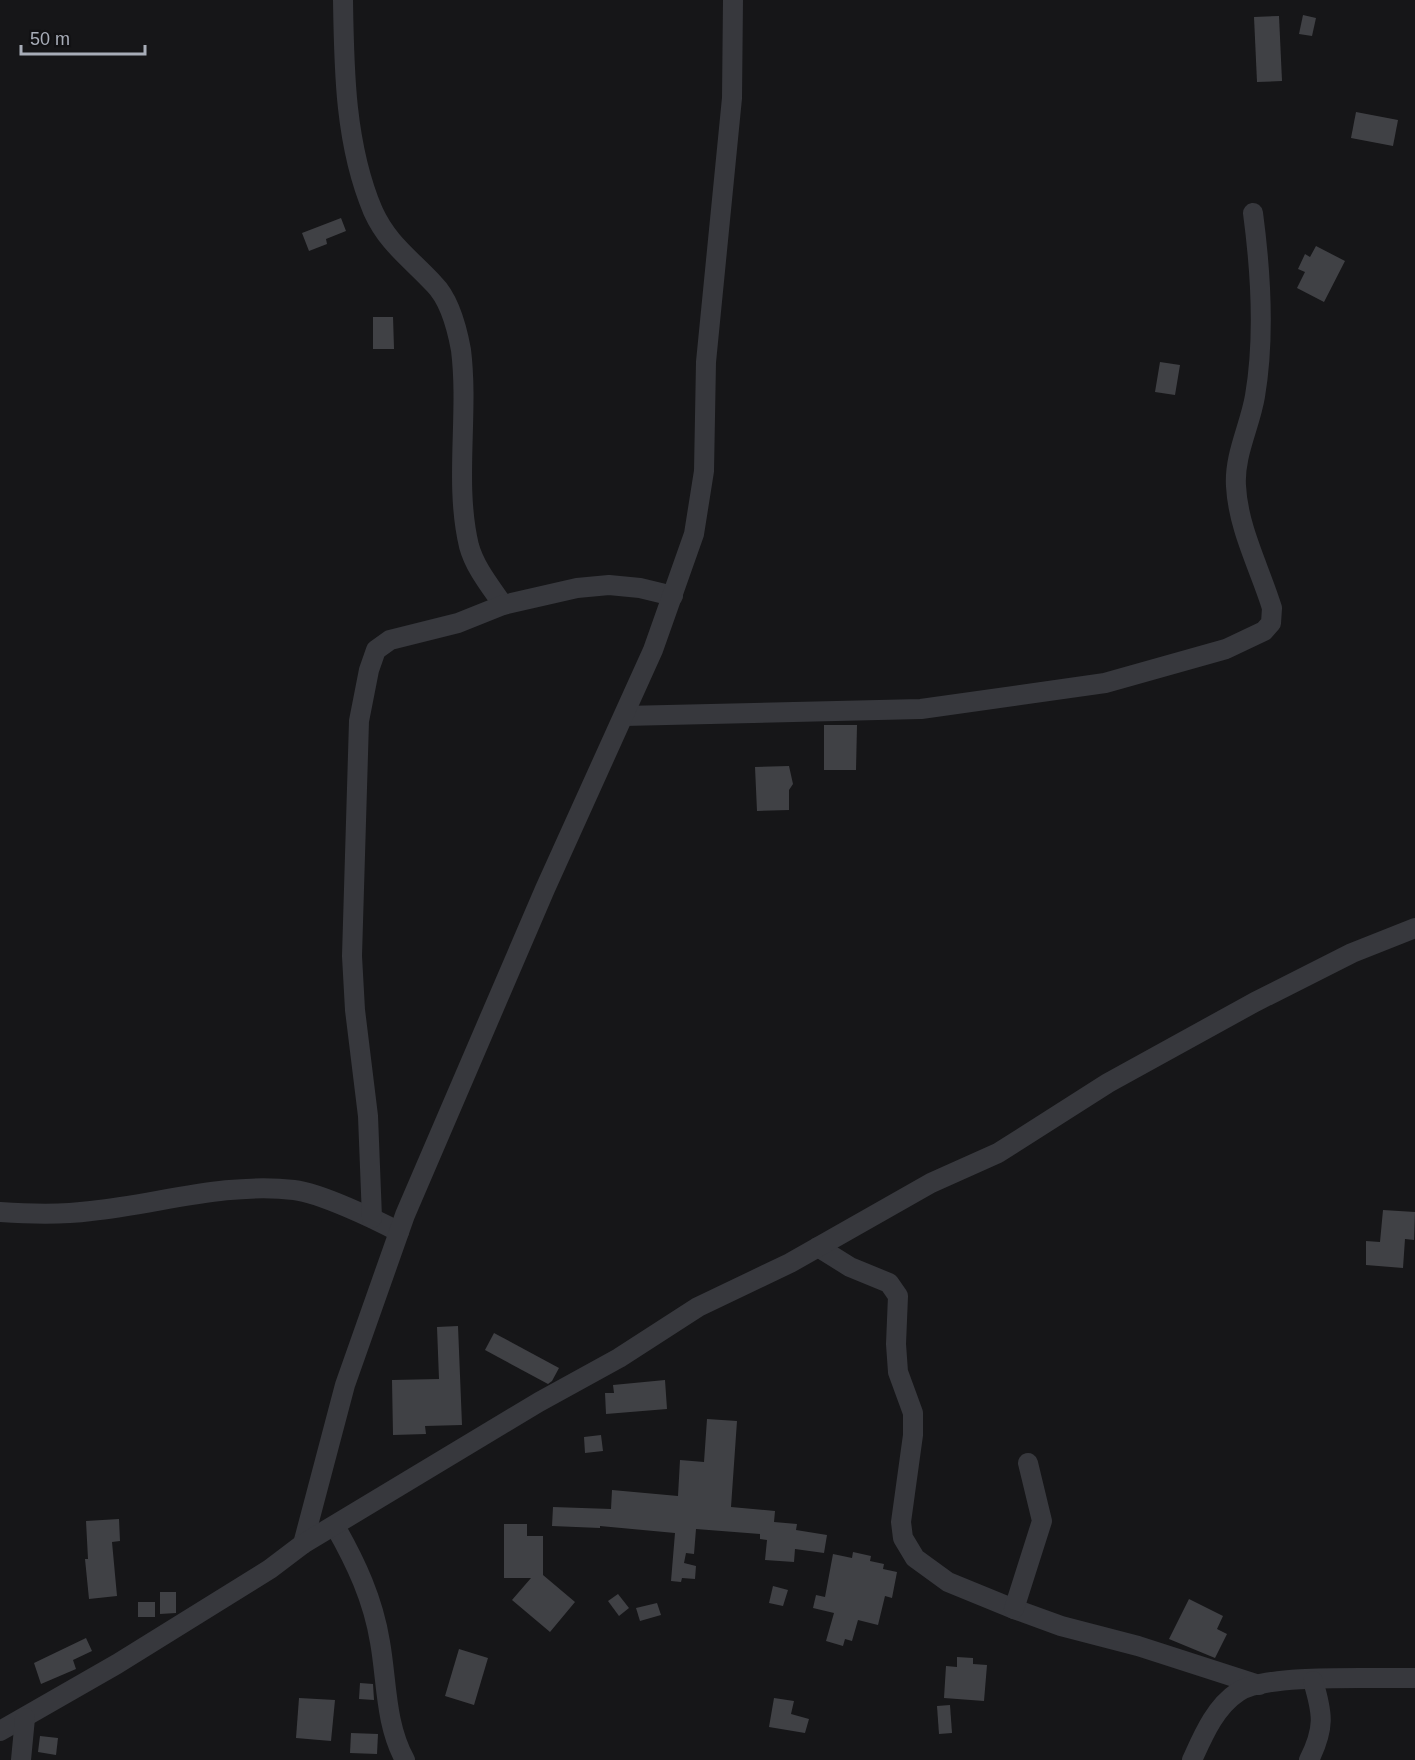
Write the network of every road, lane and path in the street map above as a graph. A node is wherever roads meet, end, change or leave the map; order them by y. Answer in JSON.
{"nodes":[{"id":1,"x":343,"y":0,"type":"edge"},
{"id":2,"x":733,"y":0,"type":"edge"},
{"id":3,"x":1253,"y":213,"type":"dead end"},
{"id":4,"x":673,"y":597,"type":"junction"},
{"id":5,"x":503,"y":605,"type":"junction"},
{"id":6,"x":624,"y":716,"type":"junction"},
{"id":7,"x":1415,"y":928,"type":"edge"},
{"id":8,"x":0,"y":1212,"type":"edge"},
{"id":9,"x":372,"y":1218,"type":"junction"},
{"id":10,"x":399,"y":1232,"type":"junction"},
{"id":11,"x":818,"y":1247,"type":"junction"},
{"id":12,"x":1028,"y":1463,"type":"dead end"},
{"id":13,"x":334,"y":1526,"type":"junction"},
{"id":14,"x":303,"y":1545,"type":"junction"},
{"id":15,"x":1014,"y":1609,"type":"junction"},
{"id":16,"x":1415,"y":1678,"type":"edge"},
{"id":17,"x":1313,"y":1680,"type":"junction"},
{"id":18,"x":1259,"y":1685,"type":"junction"},
{"id":19,"x":25,"y":1718,"type":"junction"},
{"id":20,"x":0,"y":1731,"type":"edge"},
{"id":21,"x":21,"y":1760,"type":"edge"},
{"id":22,"x":405,"y":1760,"type":"edge"},
{"id":23,"x":1192,"y":1760,"type":"edge"},
{"id":24,"x":1309,"y":1760,"type":"edge"}],
"edges":[{"from":1,"to":5,"type":"street"},
{"from":2,"to":4,"type":"street"},
{"from":3,"to":6,"type":"street"},
{"from":4,"to":5,"type":"street"},
{"from":4,"to":6,"type":"street"},
{"from":5,"to":9,"type":"street"},
{"from":6,"to":10,"type":"street"},
{"from":7,"to":11,"type":"street"},
{"from":8,"to":9,"type":"street"},
{"from":9,"to":10,"type":"street"},
{"from":10,"to":14,"type":"street"},
{"from":11,"to":13,"type":"street"},
{"from":11,"to":15,"type":"street"},
{"from":12,"to":15,"type":"street"},
{"from":13,"to":14,"type":"street"},
{"from":13,"to":22,"type":"street"},
{"from":14,"to":19,"type":"street"},
{"from":15,"to":18,"type":"street"},
{"from":16,"to":17,"type":"street"},
{"from":17,"to":18,"type":"street"},
{"from":17,"to":24,"type":"street"},
{"from":18,"to":23,"type":"street"},
{"from":19,"to":20,"type":"street"},
{"from":19,"to":21,"type":"street"}]}
